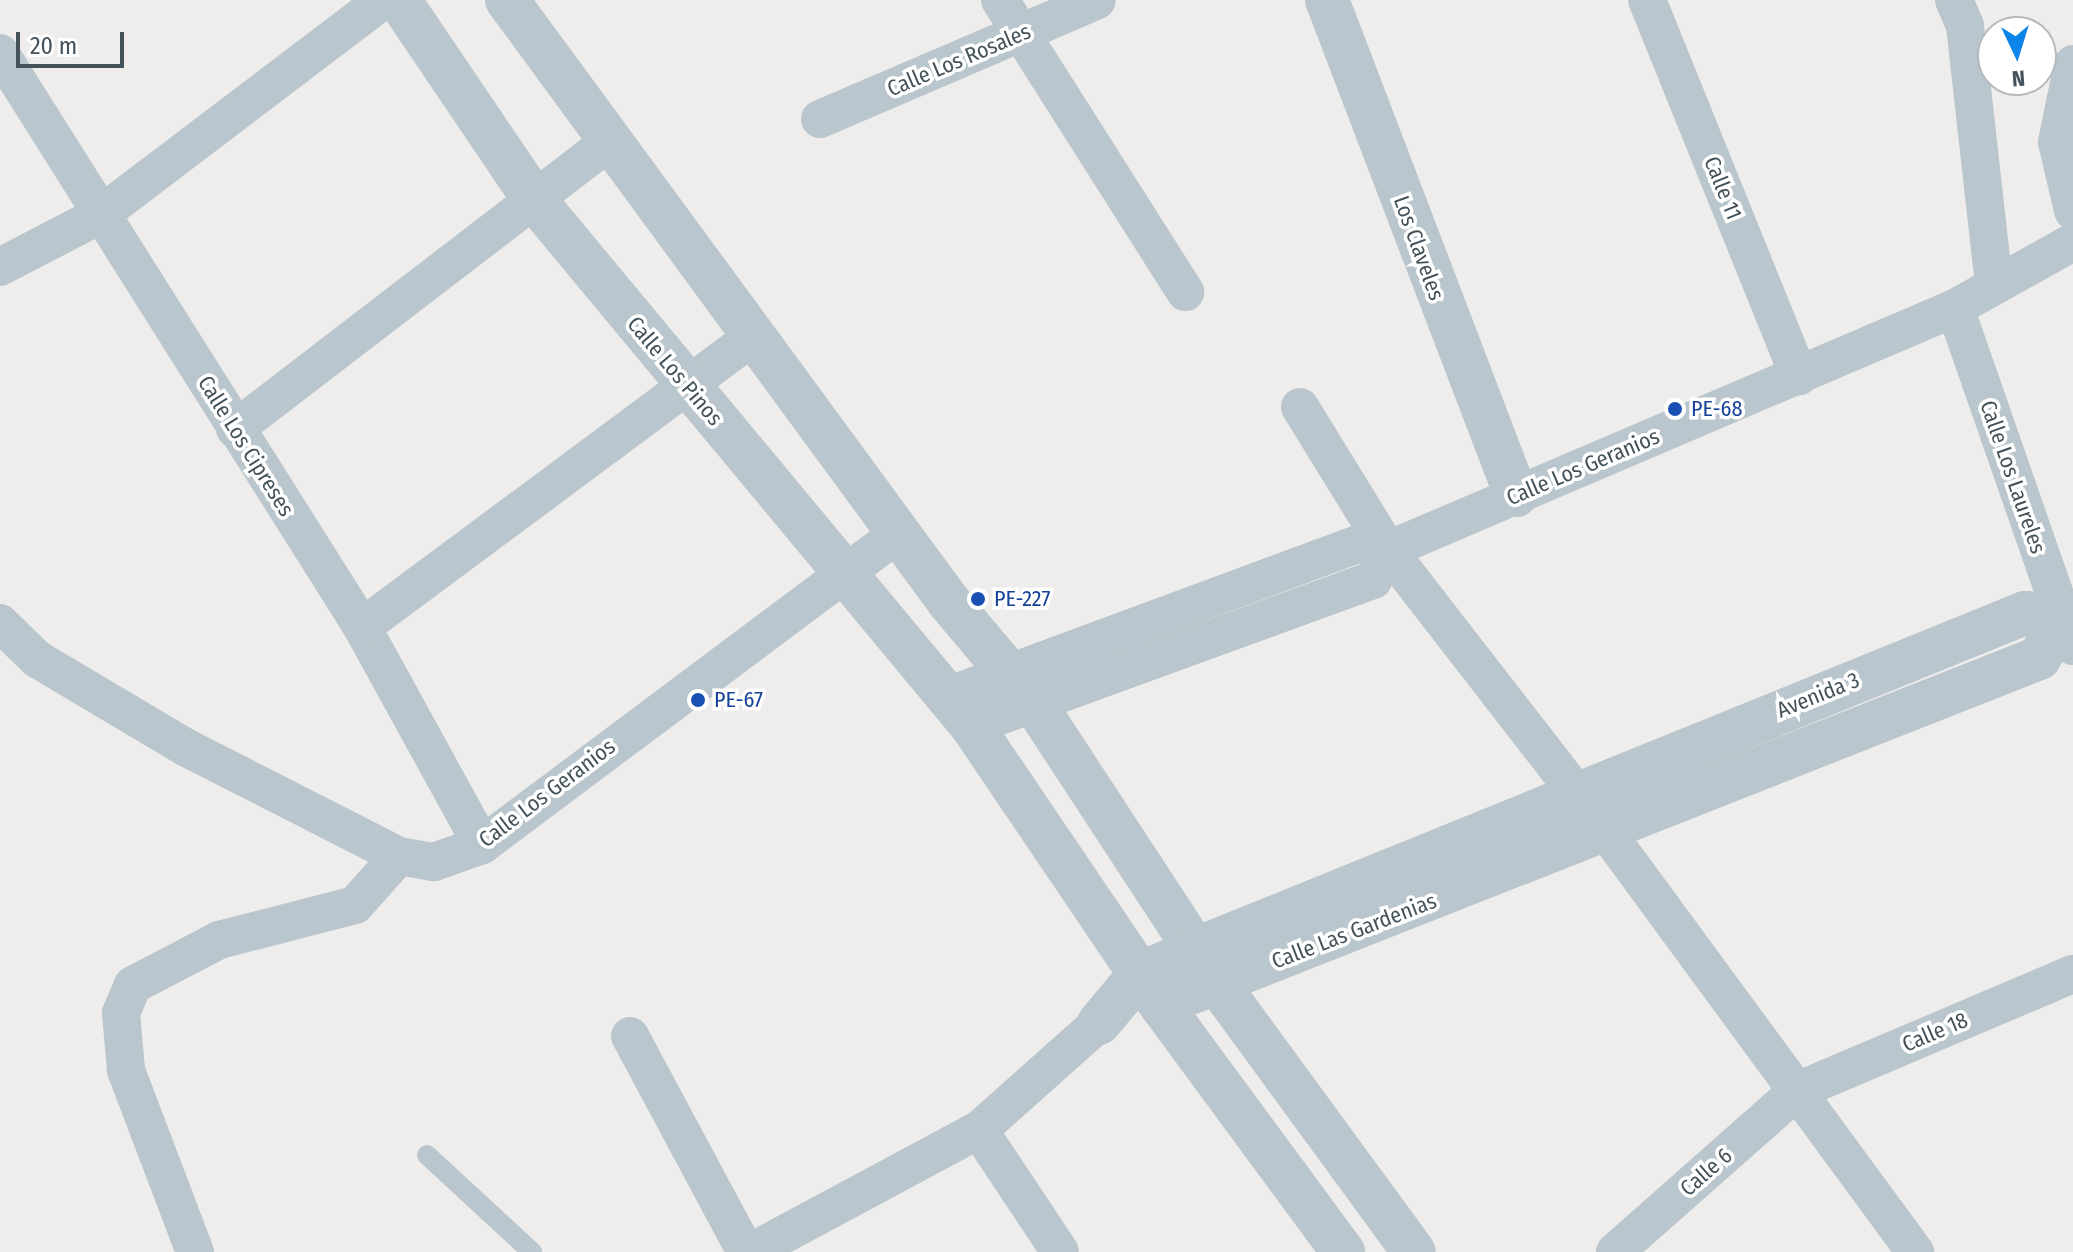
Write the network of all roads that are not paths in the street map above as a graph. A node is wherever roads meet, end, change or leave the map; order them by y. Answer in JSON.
{"nodes":[{"id":1,"x":383,"y":0,"type":"edge"},
{"id":2,"x":399,"y":0,"type":"edge"},
{"id":3,"x":507,"y":0,"type":"edge"},
{"id":4,"x":1000,"y":0,"type":"edge"},
{"id":5,"x":1097,"y":0,"type":"edge"},
{"id":6,"x":1327,"y":0,"type":"edge"},
{"id":7,"x":1647,"y":0,"type":"edge"},
{"id":8,"x":1954,"y":0,"type":"edge"},
{"id":9,"x":1022,"y":33,"type":"junction"},
{"id":10,"x":0,"y":53,"type":"edge"},
{"id":11,"x":2073,"y":64,"type":"edge"},
{"id":12,"x":820,"y":119,"type":"dead end"},
{"id":13,"x":611,"y":141,"type":"junction"},
{"id":14,"x":533,"y":198,"type":"junction"},
{"id":15,"x":2073,"y":211,"type":"edge"},
{"id":16,"x":100,"y":215,"type":"junction"},
{"id":17,"x":2073,"y":242,"type":"edge"},
{"id":18,"x":0,"y":267,"type":"edge"},
{"id":19,"x":1994,"y":285,"type":"junction"},
{"id":20,"x":1185,"y":292,"type":"dead end"},
{"id":21,"x":1955,"y":308,"type":"junction"},
{"id":22,"x":754,"y":336,"type":"junction"},
{"id":23,"x":1799,"y":376,"type":"junction"},
{"id":24,"x":685,"y":383,"type":"junction"},
{"id":25,"x":1300,"y":407,"type":"dead end"},
{"id":26,"x":235,"y":429,"type":"junction"},
{"id":27,"x":1516,"y":495,"type":"junction"},
{"id":28,"x":899,"y":533,"type":"junction"},
{"id":29,"x":1388,"y":550,"type":"junction"},
{"id":30,"x":844,"y":573,"type":"junction"},
{"id":31,"x":0,"y":623,"type":"edge"},
{"id":32,"x":362,"y":627,"type":"junction"},
{"id":33,"x":2069,"y":627,"type":"edge"},
{"id":34,"x":0,"y":653,"type":"edge"},
{"id":35,"x":37,"y":659,"type":"junction"},
{"id":36,"x":1021,"y":688,"type":"junction"},
{"id":37,"x":960,"y":711,"type":"junction"},
{"id":38,"x":1575,"y":792,"type":"junction"},
{"id":39,"x":1608,"y":834,"type":"junction"},
{"id":40,"x":482,"y":845,"type":"junction"},
{"id":41,"x":399,"y":856,"type":"junction"},
{"id":42,"x":1205,"y":966,"type":"junction"},
{"id":43,"x":2073,"y":974,"type":"edge"},
{"id":44,"x":1150,"y":990,"type":"junction"},
{"id":45,"x":1099,"y":1023,"type":"joint"},
{"id":46,"x":630,"y":1036,"type":"dead end"},
{"id":47,"x":1797,"y":1091,"type":"junction"},
{"id":48,"x":979,"y":1130,"type":"junction"},
{"id":49,"x":427,"y":1155,"type":"dead end"},
{"id":50,"x":195,"y":1252,"type":"edge"},
{"id":51,"x":532,"y":1252,"type":"edge"},
{"id":52,"x":749,"y":1252,"type":"edge"},
{"id":53,"x":1060,"y":1252,"type":"edge"},
{"id":54,"x":1343,"y":1252,"type":"edge"},
{"id":55,"x":1414,"y":1252,"type":"edge"},
{"id":56,"x":1615,"y":1252,"type":"edge"},
{"id":57,"x":1915,"y":1252,"type":"edge"}],
"edges":[{"from":1,"to":16,"type":"street"},
{"from":2,"to":14,"type":"street","name":"Calle Los Pinos"},
{"from":3,"to":13,"type":"street"},
{"from":4,"to":9,"type":"street"},
{"from":5,"to":9,"type":"street","name":"Calle Los Rosales"},
{"from":6,"to":27,"type":"street","name":"Los Claveles"},
{"from":7,"to":23,"type":"street","name":"Calle 11"},
{"from":8,"to":19,"type":"street"},
{"from":9,"to":12,"type":"street","name":"Calle Los Rosales"},
{"from":9,"to":20,"type":"street"},
{"from":10,"to":16,"type":"street","name":"Calle Los Cipreses"},
{"from":11,"to":15,"type":"street"},
{"from":13,"to":14,"type":"street"},
{"from":13,"to":22,"type":"street"},
{"from":14,"to":24,"type":"street","name":"Calle Los Pinos"},
{"from":14,"to":26,"type":"street"},
{"from":16,"to":18,"type":"street"},
{"from":16,"to":26,"type":"street","name":"Calle Los Cipreses"},
{"from":17,"to":19,"type":"street","name":"Calle Los Geranios"},
{"from":19,"to":21,"type":"street","name":"Calle Los Geranios"},
{"from":21,"to":23,"type":"street","name":"Calle Los Geranios"},
{"from":21,"to":33,"type":"street","name":"Calle Los Laureles"},
{"from":22,"to":24,"type":"street"},
{"from":22,"to":28,"type":"street"},
{"from":23,"to":27,"type":"street","name":"Calle Los Geranios"},
{"from":24,"to":30,"type":"street","name":"Calle Los Pinos"},
{"from":24,"to":32,"type":"street"},
{"from":25,"to":29,"type":"street"},
{"from":26,"to":32,"type":"street","name":"Calle Los Cipreses"},
{"from":27,"to":29,"type":"street","name":"Calle Los Geranios"},
{"from":28,"to":30,"type":"street","name":"Calle Los Geranios"},
{"from":28,"to":36,"type":"street"},
{"from":29,"to":36,"type":"street"},
{"from":29,"to":38,"type":"street"},
{"from":30,"to":37,"type":"street","name":"Calle Los Pinos"},
{"from":30,"to":40,"type":"street","name":"Calle Los Geranios"},
{"from":31,"to":35,"type":"street"},
{"from":32,"to":40,"type":"street","name":"Calle Los Cipreses"},
{"from":33,"to":38,"type":"street","name":"Avenida 3"},
{"from":33,"to":39,"type":"street"},
{"from":34,"to":35,"type":"street"},
{"from":35,"to":41,"type":"street","name":"Calle Los Geranios"},
{"from":36,"to":37,"type":"street"},
{"from":36,"to":42,"type":"street"},
{"from":37,"to":44,"type":"street","name":"Calle Los Pinos"},
{"from":38,"to":39,"type":"street"},
{"from":38,"to":42,"type":"street","name":"Calle Las Gardenias"},
{"from":39,"to":42,"type":"street","name":"Calle Las Gardenias"},
{"from":39,"to":47,"type":"street"},
{"from":40,"to":41,"type":"street","name":"Calle Los Geranios"},
{"from":41,"to":50,"type":"street"},
{"from":42,"to":44,"type":"street","name":"Calle Las Gardenias"},
{"from":42,"to":55,"type":"street"},
{"from":43,"to":47,"type":"street","name":"Calle 18"},
{"from":44,"to":45,"type":"street","name":"Calle Las Gardenias"},
{"from":44,"to":54,"type":"street","name":"Calle Los Pinos"},
{"from":45,"to":48,"type":"street","name":"Calle Las Gardenias"},
{"from":46,"to":52,"type":"street"},
{"from":47,"to":56,"type":"street","name":"Calle 6"},
{"from":47,"to":57,"type":"street"},
{"from":48,"to":52,"type":"street","name":"Calle Las Gardenias"},
{"from":48,"to":53,"type":"street"},
{"from":49,"to":51,"type":"lane"}]}
